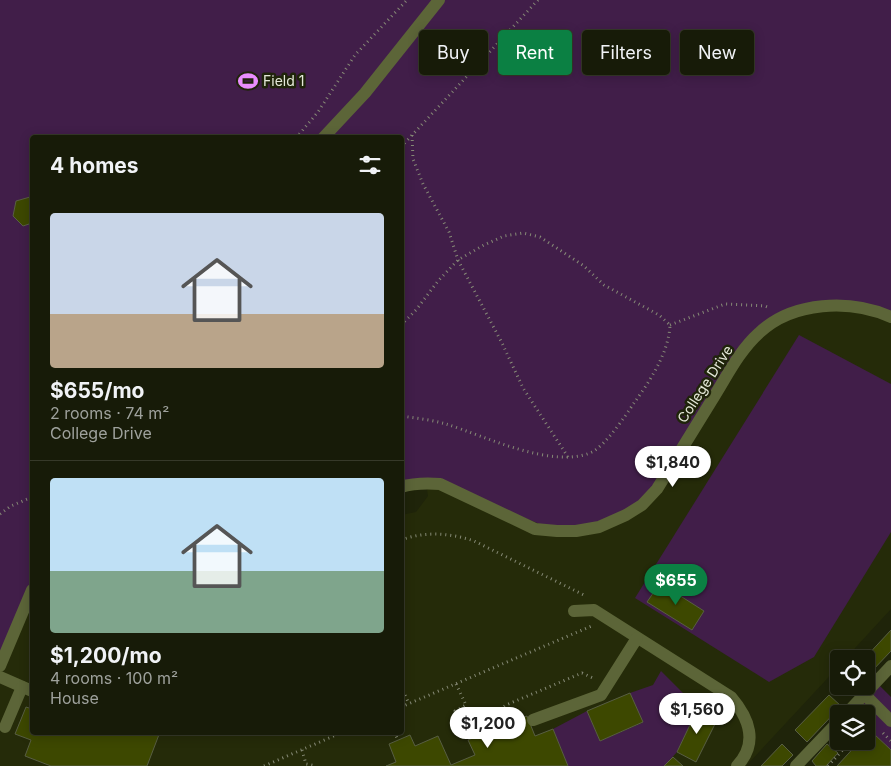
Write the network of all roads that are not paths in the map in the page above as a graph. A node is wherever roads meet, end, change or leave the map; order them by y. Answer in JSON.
{"nodes":[{"id":1,"x":439,"y":0,"type":"edge"},
{"id":2,"x":326,"y":135,"type":"edge"},
{"id":3,"x":891,"y":317,"type":"edge"},
{"id":4,"x":404,"y":486,"type":"edge"},
{"id":5,"x":30,"y":595,"type":"edge"},
{"id":6,"x":574,"y":611,"type":"dead end"},
{"id":7,"x":636,"y":638,"type":"junction"},
{"id":8,"x":0,"y":666,"type":"edge"},
{"id":9,"x":891,"y":666,"type":"edge"},
{"id":10,"x":0,"y":677,"type":"edge"},
{"id":11,"x":875,"y":683,"type":"edge"},
{"id":12,"x":27,"y":689,"type":"edge"},
{"id":13,"x":863,"y":695,"type":"edge"},
{"id":14,"x":865,"y":695,"type":"edge"},
{"id":15,"x":854,"y":705,"type":"edge"},
{"id":16,"x":533,"y":720,"type":"dead end"},
{"id":17,"x":891,"y":721,"type":"edge"},
{"id":18,"x":5,"y":727,"type":"dead end"},
{"id":19,"x":830,"y":730,"type":"edge"},
{"id":20,"x":738,"y":766,"type":"edge"},
{"id":21,"x":796,"y":766,"type":"edge"}],
"edges":[{"from":1,"to":2,"type":"street"},
{"from":3,"to":4,"type":"street","name":"College Drive"},
{"from":5,"to":8,"type":"street"},
{"from":6,"to":7,"type":"street"},
{"from":7,"to":16,"type":"street"},
{"from":7,"to":20,"type":"street"},
{"from":9,"to":11,"type":"street"},
{"from":10,"to":12,"type":"street"},
{"from":12,"to":18,"type":"street"},
{"from":13,"to":15,"type":"street"},
{"from":14,"to":17,"type":"street"},
{"from":19,"to":21,"type":"street"}]}
